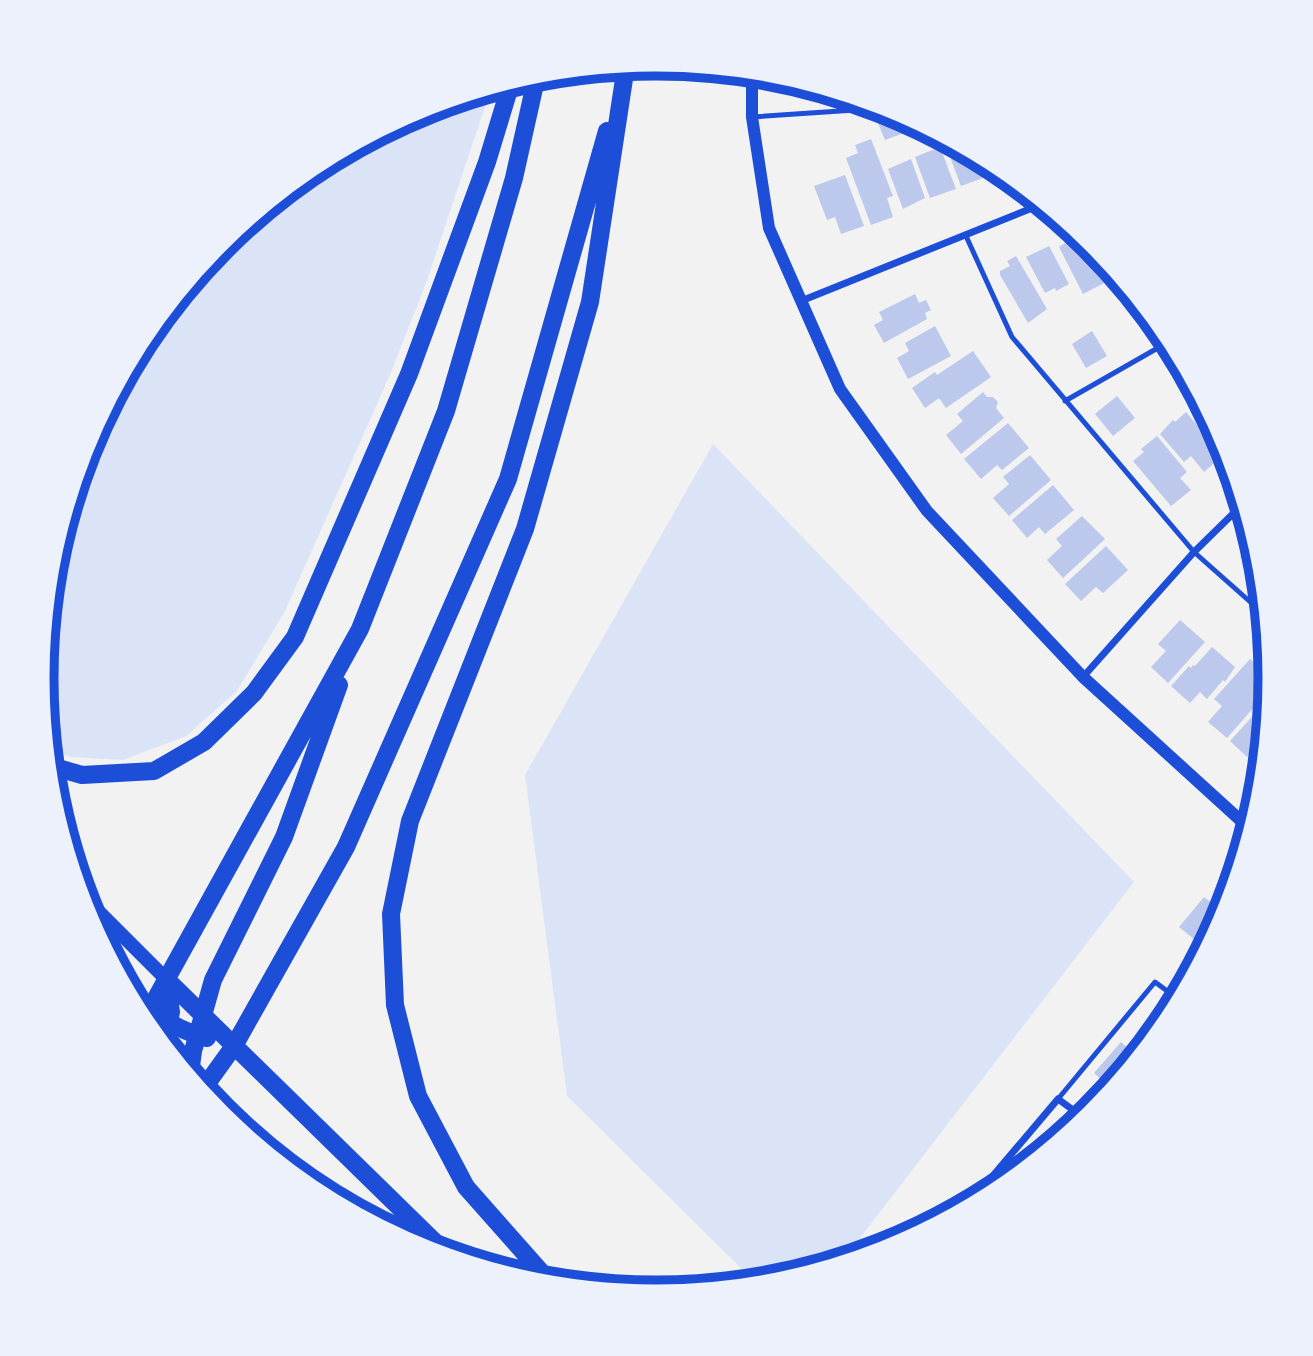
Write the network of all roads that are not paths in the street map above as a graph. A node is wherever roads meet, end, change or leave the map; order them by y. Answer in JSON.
{"nodes":[{"id":1,"x":623,"y":77,"type":"edge"},
{"id":2,"x":624,"y":77,"type":"edge"},
{"id":3,"x":752,"y":84,"type":"edge"},
{"id":4,"x":534,"y":88,"type":"edge"},
{"id":5,"x":508,"y":94,"type":"edge"},
{"id":6,"x":855,"y":110,"type":"edge"},
{"id":7,"x":752,"y":117,"type":"junction"},
{"id":8,"x":1033,"y":208,"type":"edge"},
{"id":9,"x":966,"y":236,"type":"junction"},
{"id":10,"x":801,"y":301,"type":"junction"},
{"id":11,"x":1159,"y":347,"type":"edge"},
{"id":12,"x":1065,"y":401,"type":"junction"},
{"id":13,"x":1235,"y":512,"type":"edge"},
{"id":14,"x":1195,"y":552,"type":"junction"},
{"id":15,"x":1254,"y":606,"type":"edge"},
{"id":16,"x":360,"y":629,"type":"junction"},
{"id":17,"x":1083,"y":677,"type":"junction"},
{"id":18,"x":61,"y":769,"type":"edge"},
{"id":19,"x":1241,"y":821,"type":"edge"},
{"id":20,"x":104,"y":917,"type":"edge"},
{"id":21,"x":166,"y":979,"type":"junction"},
{"id":22,"x":1169,"y":993,"type":"edge"},
{"id":23,"x":152,"y":1006,"type":"edge"},
{"id":24,"x":203,"y":1016,"type":"junction"},
{"id":25,"x":161,"y":1020,"type":"edge"},
{"id":26,"x":168,"y":1024,"type":"junction"},
{"id":27,"x":167,"y":1028,"type":"edge"},
{"id":28,"x":198,"y":1036,"type":"junction"},
{"id":29,"x":234,"y":1046,"type":"junction"},
{"id":30,"x":192,"y":1060,"type":"edge"},
{"id":31,"x":209,"y":1081,"type":"edge"},
{"id":32,"x":1058,"y":1099,"type":"junction"},
{"id":33,"x":1075,"y":1111,"type":"edge"},
{"id":34,"x":991,"y":1179,"type":"edge"},
{"id":35,"x":427,"y":1234,"type":"edge"},
{"id":36,"x":538,"y":1269,"type":"edge"}],
"edges":[{"from":1,"to":29,"type":"main road"},
{"from":2,"to":36,"type":"main road"},
{"from":3,"to":7,"type":"street"},
{"from":4,"to":16,"type":"main road"},
{"from":5,"to":18,"type":"main road"},
{"from":6,"to":7,"type":"lane"},
{"from":7,"to":10,"type":"street"},
{"from":8,"to":9,"type":"street"},
{"from":9,"to":10,"type":"street"},
{"from":9,"to":12,"type":"lane"},
{"from":10,"to":17,"type":"street"},
{"from":11,"to":12,"type":"lane"},
{"from":12,"to":14,"type":"lane"},
{"from":13,"to":14,"type":"street"},
{"from":14,"to":15,"type":"lane"},
{"from":14,"to":17,"type":"street"},
{"from":16,"to":21,"type":"main road"},
{"from":16,"to":24,"type":"main road"},
{"from":17,"to":19,"type":"street"},
{"from":20,"to":21,"type":"main road"},
{"from":21,"to":23,"type":"main road"},
{"from":21,"to":24,"type":"main road"},
{"from":21,"to":26,"type":"main road"},
{"from":22,"to":32,"type":"lane"},
{"from":24,"to":28,"type":"main road"},
{"from":24,"to":29,"type":"main road"},
{"from":25,"to":26,"type":"main road"},
{"from":26,"to":27,"type":"main road"},
{"from":26,"to":28,"type":"main road"},
{"from":28,"to":29,"type":"main road"},
{"from":28,"to":30,"type":"main road"},
{"from":29,"to":31,"type":"main road"},
{"from":29,"to":35,"type":"main road"},
{"from":32,"to":33,"type":"street"},
{"from":32,"to":34,"type":"street"}]}
